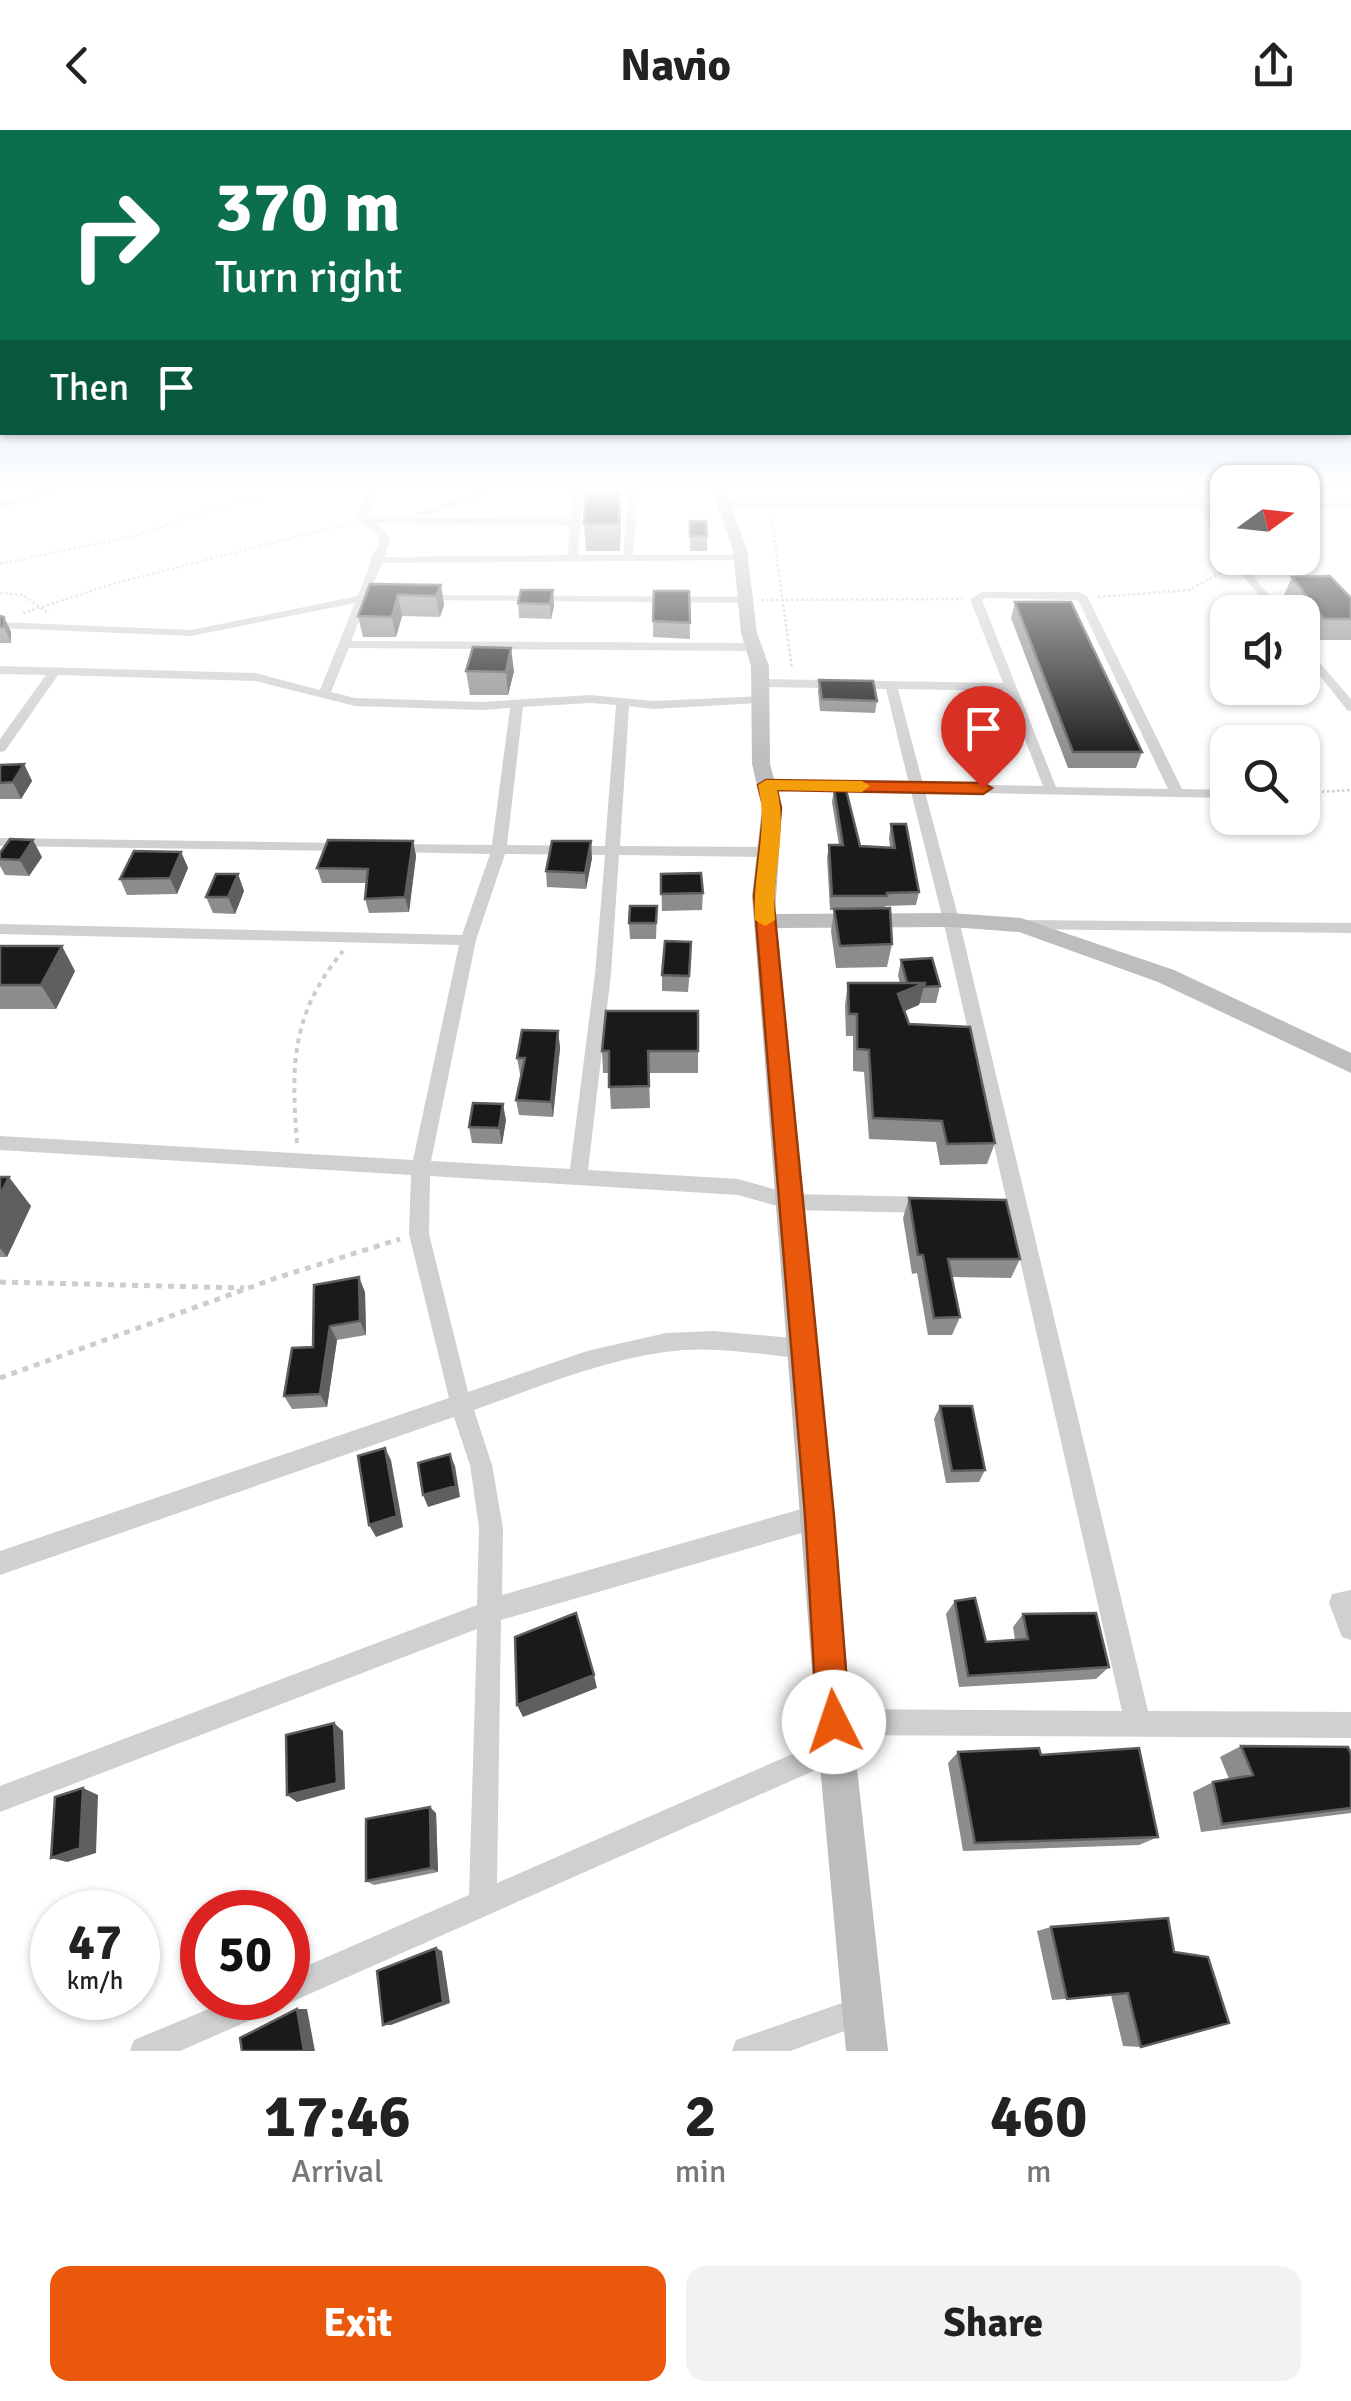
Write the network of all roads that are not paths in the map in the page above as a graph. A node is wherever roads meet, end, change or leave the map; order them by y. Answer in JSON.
{"nodes":[{"id":1,"x":368,"y":581,"type":"edge"},
{"id":2,"x":743,"y":581,"type":"edge"},
{"id":3,"x":362,"y":598,"type":"junction"},
{"id":4,"x":745,"y":600,"type":"junction"},
{"id":5,"x":0,"y":625,"type":"edge"},
{"id":6,"x":342,"y":644,"type":"junction"},
{"id":7,"x":754,"y":647,"type":"junction"},
{"id":8,"x":1320,"y":668,"type":"edge"},
{"id":9,"x":0,"y":670,"type":"edge"},
{"id":10,"x":55,"y":671,"type":"junction"},
{"id":11,"x":891,"y":685,"type":"junction"},
{"id":12,"x":1011,"y":687,"type":"junction"},
{"id":13,"x":759,"y":691,"type":"junction"},
{"id":14,"x":324,"y":696,"type":"junction"},
{"id":15,"x":622,"y":700,"type":"junction"},
{"id":16,"x":517,"y":705,"type":"junction"},
{"id":17,"x":1351,"y":707,"type":"edge"},
{"id":18,"x":0,"y":748,"type":"edge"},
{"id":19,"x":766,"y":785,"type":"junction"},
{"id":20,"x":914,"y":787,"type":"junction"},
{"id":21,"x":1051,"y":790,"type":"junction"},
{"id":22,"x":1177,"y":792,"type":"junction"},
{"id":23,"x":1210,"y":793,"type":"edge"},
{"id":24,"x":0,"y":842,"type":"edge"},
{"id":25,"x":499,"y":849,"type":"junction"},
{"id":26,"x":611,"y":850,"type":"junction"},
{"id":27,"x":770,"y":852,"type":"junction"},
{"id":28,"x":951,"y":920,"type":"junction"},
{"id":29,"x":766,"y":921,"type":"junction"},
{"id":30,"x":1021,"y":925,"type":"junction"},
{"id":31,"x":1351,"y":928,"type":"edge"},
{"id":32,"x":0,"y":929,"type":"edge"},
{"id":33,"x":468,"y":940,"type":"junction"},
{"id":34,"x":1351,"y":1064,"type":"edge"},
{"id":35,"x":0,"y":1143,"type":"edge"},
{"id":36,"x":421,"y":1167,"type":"junction"},
{"id":37,"x":578,"y":1177,"type":"junction"},
{"id":38,"x":791,"y":1202,"type":"junction"},
{"id":39,"x":942,"y":1206,"type":"edge"},
{"id":40,"x":804,"y":1349,"type":"junction"},
{"id":41,"x":461,"y":1404,"type":"junction"},
{"id":42,"x":820,"y":1516,"type":"junction"},
{"id":43,"x":0,"y":1563,"type":"edge"},
{"id":44,"x":1351,"y":1602,"type":"edge"},
{"id":45,"x":492,"y":1611,"type":"junction"},
{"id":46,"x":1351,"y":1628,"type":"edge"},
{"id":47,"x":1138,"y":1724,"type":"junction"},
{"id":48,"x":1351,"y":1725,"type":"edge"},
{"id":49,"x":835,"y":1735,"type":"junction"},
{"id":50,"x":0,"y":1800,"type":"edge"},
{"id":51,"x":483,"y":1904,"type":"junction"},
{"id":52,"x":310,"y":1979,"type":"edge"},
{"id":53,"x":217,"y":2020,"type":"edge"},
{"id":54,"x":864,"y":2031,"type":"edge"},
{"id":55,"x":145,"y":2051,"type":"edge"},
{"id":56,"x":747,"y":2051,"type":"edge"}],
"edges":[{"from":1,"to":3,"type":"street"},
{"from":2,"to":4,"type":"main road"},
{"from":3,"to":4,"type":"street"},
{"from":3,"to":5,"type":"street"},
{"from":3,"to":6,"type":"street"},
{"from":4,"to":7,"type":"main road"},
{"from":6,"to":7,"type":"street"},
{"from":6,"to":14,"type":"street"},
{"from":7,"to":13,"type":"main road"},
{"from":8,"to":17,"type":"street"},
{"from":9,"to":10,"type":"street"},
{"from":10,"to":14,"type":"street"},
{"from":10,"to":18,"type":"street"},
{"from":11,"to":12,"type":"street"},
{"from":11,"to":13,"type":"street"},
{"from":11,"to":20,"type":"street"},
{"from":12,"to":21,"type":"street"},
{"from":12,"to":22,"type":"street"},
{"from":13,"to":15,"type":"street"},
{"from":13,"to":19,"type":"main road"},
{"from":14,"to":16,"type":"street"},
{"from":15,"to":16,"type":"street"},
{"from":15,"to":26,"type":"street"},
{"from":16,"to":25,"type":"street"},
{"from":19,"to":20,"type":"street"},
{"from":19,"to":27,"type":"main road"},
{"from":20,"to":21,"type":"street"},
{"from":20,"to":28,"type":"street"},
{"from":21,"to":22,"type":"street"},
{"from":22,"to":23,"type":"street"},
{"from":24,"to":25,"type":"street"},
{"from":25,"to":26,"type":"street"},
{"from":25,"to":33,"type":"street"},
{"from":26,"to":27,"type":"street"},
{"from":26,"to":37,"type":"street"},
{"from":27,"to":29,"type":"main road"},
{"from":28,"to":29,"type":"main road"},
{"from":28,"to":30,"type":"main road"},
{"from":28,"to":47,"type":"street"},
{"from":29,"to":38,"type":"main road"},
{"from":30,"to":31,"type":"street"},
{"from":30,"to":34,"type":"main road"},
{"from":32,"to":33,"type":"street"},
{"from":33,"to":36,"type":"street"},
{"from":35,"to":36,"type":"street"},
{"from":36,"to":37,"type":"street"},
{"from":36,"to":41,"type":"street"},
{"from":37,"to":38,"type":"street"},
{"from":38,"to":39,"type":"street"},
{"from":38,"to":40,"type":"main road"},
{"from":40,"to":41,"type":"street"},
{"from":40,"to":42,"type":"main road"},
{"from":41,"to":43,"type":"street"},
{"from":41,"to":45,"type":"street"},
{"from":42,"to":45,"type":"street"},
{"from":42,"to":49,"type":"main road"},
{"from":44,"to":46,"type":"street"},
{"from":45,"to":50,"type":"street"},
{"from":45,"to":51,"type":"street"},
{"from":47,"to":48,"type":"street"},
{"from":47,"to":49,"type":"street"},
{"from":49,"to":51,"type":"street"},
{"from":49,"to":54,"type":"main road"},
{"from":51,"to":52,"type":"street"},
{"from":53,"to":55,"type":"street"},
{"from":54,"to":56,"type":"street"}]}
